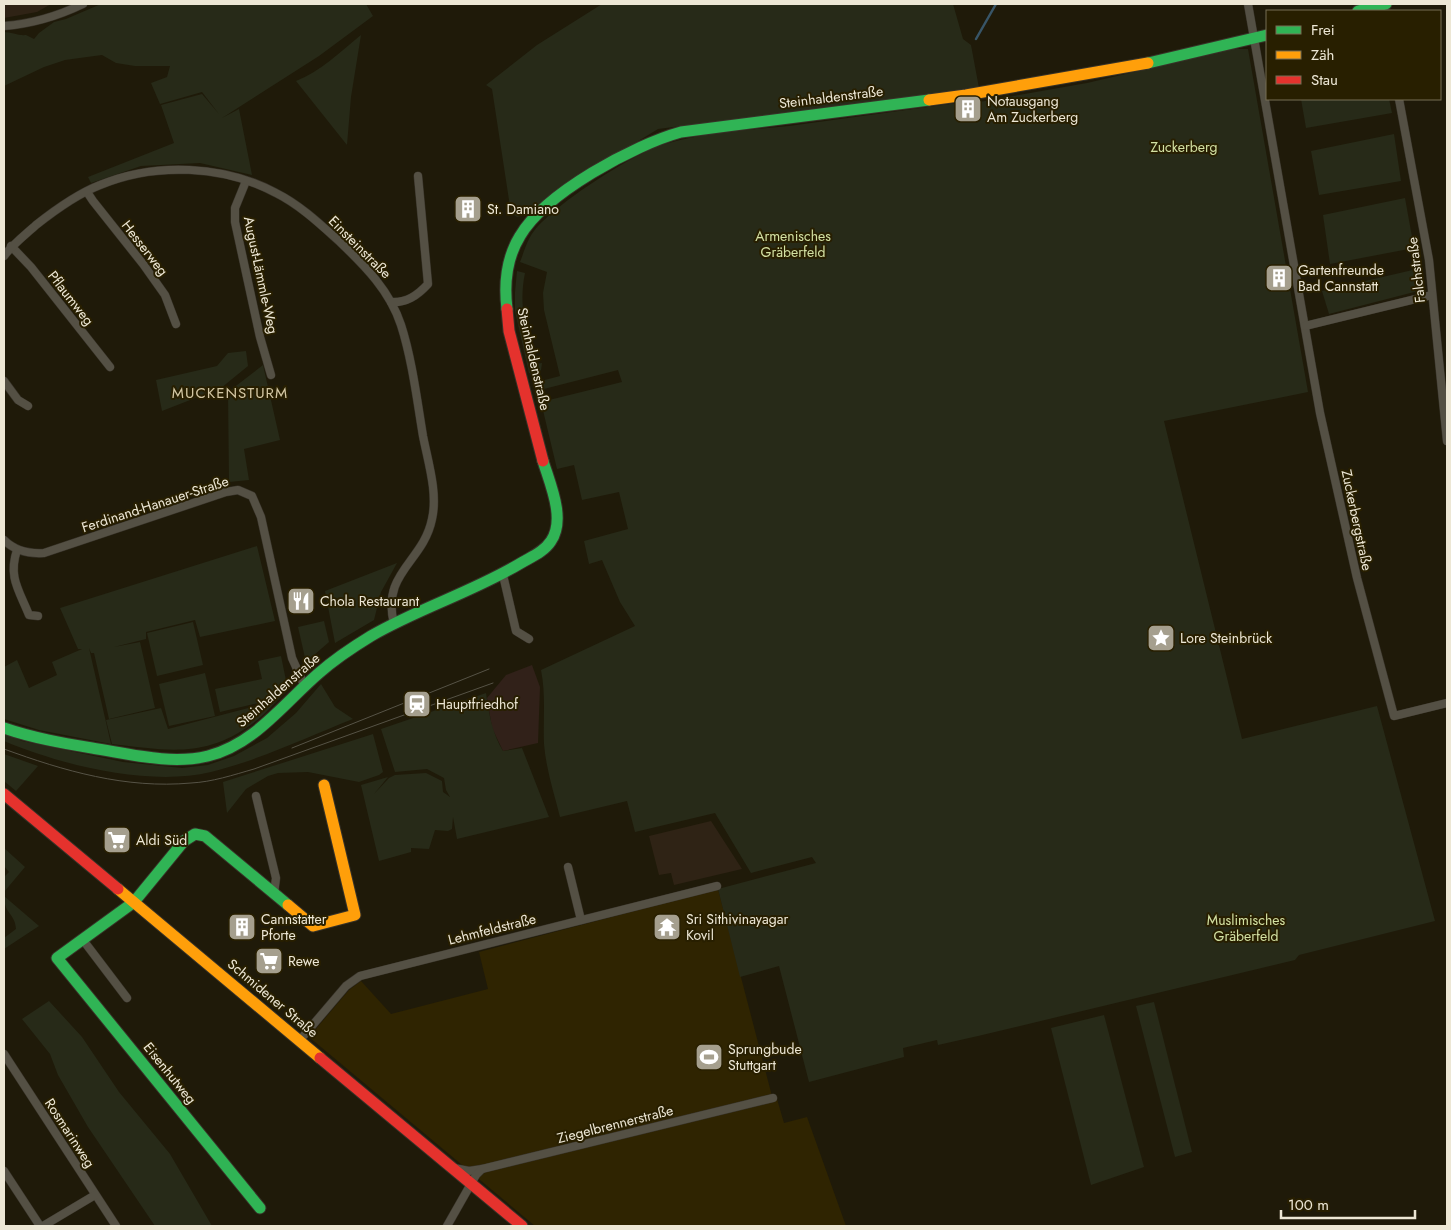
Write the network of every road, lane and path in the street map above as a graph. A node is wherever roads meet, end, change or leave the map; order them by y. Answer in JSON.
{"nodes":[{"id":1,"x":83,"y":4,"type":"edge"},
{"id":2,"x":1248,"y":4,"type":"edge"},
{"id":3,"x":1382,"y":7,"type":"edge"},
{"id":4,"x":1364,"y":10,"type":"edge"},
{"id":5,"x":4,"y":26,"type":"edge"},
{"id":6,"x":1266,"y":36,"type":"edge"},
{"id":7,"x":1254,"y":39,"type":"junction"},
{"id":8,"x":1399,"y":100,"type":"edge"},
{"id":9,"x":418,"y":176,"type":"dead end"},
{"id":10,"x":246,"y":181,"type":"junction"},
{"id":11,"x":87,"y":192,"type":"junction"},
{"id":12,"x":11,"y":246,"type":"junction"},
{"id":13,"x":4,"y":256,"type":"edge"},
{"id":14,"x":1432,"y":295,"type":"junction"},
{"id":15,"x":391,"y":302,"type":"junction"},
{"id":16,"x":176,"y":324,"type":"dead end"},
{"id":17,"x":1305,"y":326,"type":"junction"},
{"id":18,"x":110,"y":367,"type":"dead end"},
{"id":19,"x":271,"y":375,"type":"dead end"},
{"id":20,"x":4,"y":381,"type":"edge"},
{"id":21,"x":28,"y":406,"type":"dead end"},
{"id":22,"x":1447,"y":440,"type":"edge"},
{"id":23,"x":4,"y":540,"type":"edge"},
{"id":24,"x":17,"y":550,"type":"junction"},
{"id":25,"x":503,"y":575,"type":"junction"},
{"id":26,"x":38,"y":616,"type":"dead end"},
{"id":27,"x":394,"y":624,"type":"junction"},
{"id":28,"x":529,"y":639,"type":"dead end"},
{"id":29,"x":305,"y":687,"type":"junction"},
{"id":30,"x":1447,"y":703,"type":"edge"},
{"id":31,"x":4,"y":728,"type":"edge"},
{"id":32,"x":324,"y":785,"type":"dead end"},
{"id":33,"x":4,"y":794,"type":"edge"},
{"id":34,"x":256,"y":796,"type":"dead end"},
{"id":35,"x":568,"y":867,"type":"dead end"},
{"id":36,"x":717,"y":886,"type":"dead end"},
{"id":37,"x":274,"y":894,"type":"junction"},
{"id":38,"x":134,"y":902,"type":"junction"},
{"id":39,"x":581,"y":920,"type":"junction"},
{"id":40,"x":83,"y":940,"type":"junction"},
{"id":41,"x":127,"y":998,"type":"dead end"},
{"id":42,"x":300,"y":1040,"type":"junction"},
{"id":43,"x":4,"y":1054,"type":"edge"},
{"id":44,"x":773,"y":1098,"type":"dead end"},
{"id":45,"x":450,"y":1167,"type":"junction"},
{"id":46,"x":482,"y":1169,"type":"junction"},
{"id":47,"x":4,"y":1171,"type":"edge"},
{"id":48,"x":471,"y":1184,"type":"junction"},
{"id":49,"x":96,"y":1195,"type":"junction"},
{"id":50,"x":260,"y":1208,"type":"dead end"},
{"id":51,"x":42,"y":1226,"type":"edge"},
{"id":52,"x":116,"y":1226,"type":"edge"},
{"id":53,"x":447,"y":1226,"type":"edge"},
{"id":54,"x":522,"y":1226,"type":"edge"}],
"edges":[{"from":1,"to":5,"type":"street"},
{"from":2,"to":7,"type":"street","name":"Zuckerbergstraße"},
{"from":3,"to":4,"type":"street"},
{"from":6,"to":7,"type":"street","name":"Steinhaldenstraße"},
{"from":7,"to":17,"type":"street","name":"Zuckerbergstraße"},
{"from":7,"to":25,"type":"street","name":"Steinhaldenstraße"},
{"from":8,"to":14,"type":"street","name":"Falchstraße"},
{"from":9,"to":15,"type":"street"},
{"from":10,"to":11,"type":"street","name":"Einsteinstraße"},
{"from":10,"to":15,"type":"street","name":"Einsteinstraße"},
{"from":10,"to":19,"type":"street","name":"August-Lämmle-Weg"},
{"from":11,"to":12,"type":"street","name":"Einsteinstraße"},
{"from":11,"to":16,"type":"street","name":"Hesserweg"},
{"from":12,"to":13,"type":"street","name":"Einsteinstraße"},
{"from":12,"to":18,"type":"street","name":"Pflaumweg"},
{"from":14,"to":17,"type":"street"},
{"from":14,"to":22,"type":"street","name":"Falchstraße"},
{"from":15,"to":27,"type":"street","name":"Einsteinstraße"},
{"from":17,"to":30,"type":"street","name":"Zuckerbergstraße"},
{"from":20,"to":21,"type":"street"},
{"from":23,"to":24,"type":"street"},
{"from":24,"to":26,"type":"street"},
{"from":24,"to":29,"type":"street","name":"Ferdinand-Hanauer-Straße"},
{"from":25,"to":27,"type":"street","name":"Steinhaldenstraße"},
{"from":25,"to":28,"type":"street"},
{"from":27,"to":29,"type":"street","name":"Steinhaldenstraße"},
{"from":29,"to":31,"type":"street","name":"Steinhaldenstraße"},
{"from":32,"to":37,"type":"street"},
{"from":33,"to":38,"type":"street","name":"Schmidener Straße"},
{"from":34,"to":37,"type":"street"},
{"from":35,"to":39,"type":"street"},
{"from":36,"to":39,"type":"street","name":"Lehmfeldstraße"},
{"from":37,"to":38,"type":"street"},
{"from":38,"to":40,"type":"street"},
{"from":38,"to":42,"type":"street","name":"Schmidener Straße"},
{"from":39,"to":42,"type":"street","name":"Lehmfeldstraße"},
{"from":40,"to":41,"type":"street"},
{"from":40,"to":50,"type":"street","name":"Eisenhutweg"},
{"from":42,"to":45,"type":"street","name":"Schmidener Straße"},
{"from":43,"to":49,"type":"street","name":"Rosmarinweg"},
{"from":44,"to":46,"type":"street","name":"Ziegelbrennerstraße"},
{"from":45,"to":46,"type":"street","name":"Ziegelbrennerstraße"},
{"from":45,"to":48,"type":"street","name":"Schmidener Straße"},
{"from":46,"to":48,"type":"street"},
{"from":47,"to":51,"type":"street"},
{"from":48,"to":53,"type":"street"},
{"from":48,"to":54,"type":"street","name":"Schmidener Straße"},
{"from":49,"to":51,"type":"street"},
{"from":49,"to":52,"type":"street","name":"Rosmarinweg"}]}
